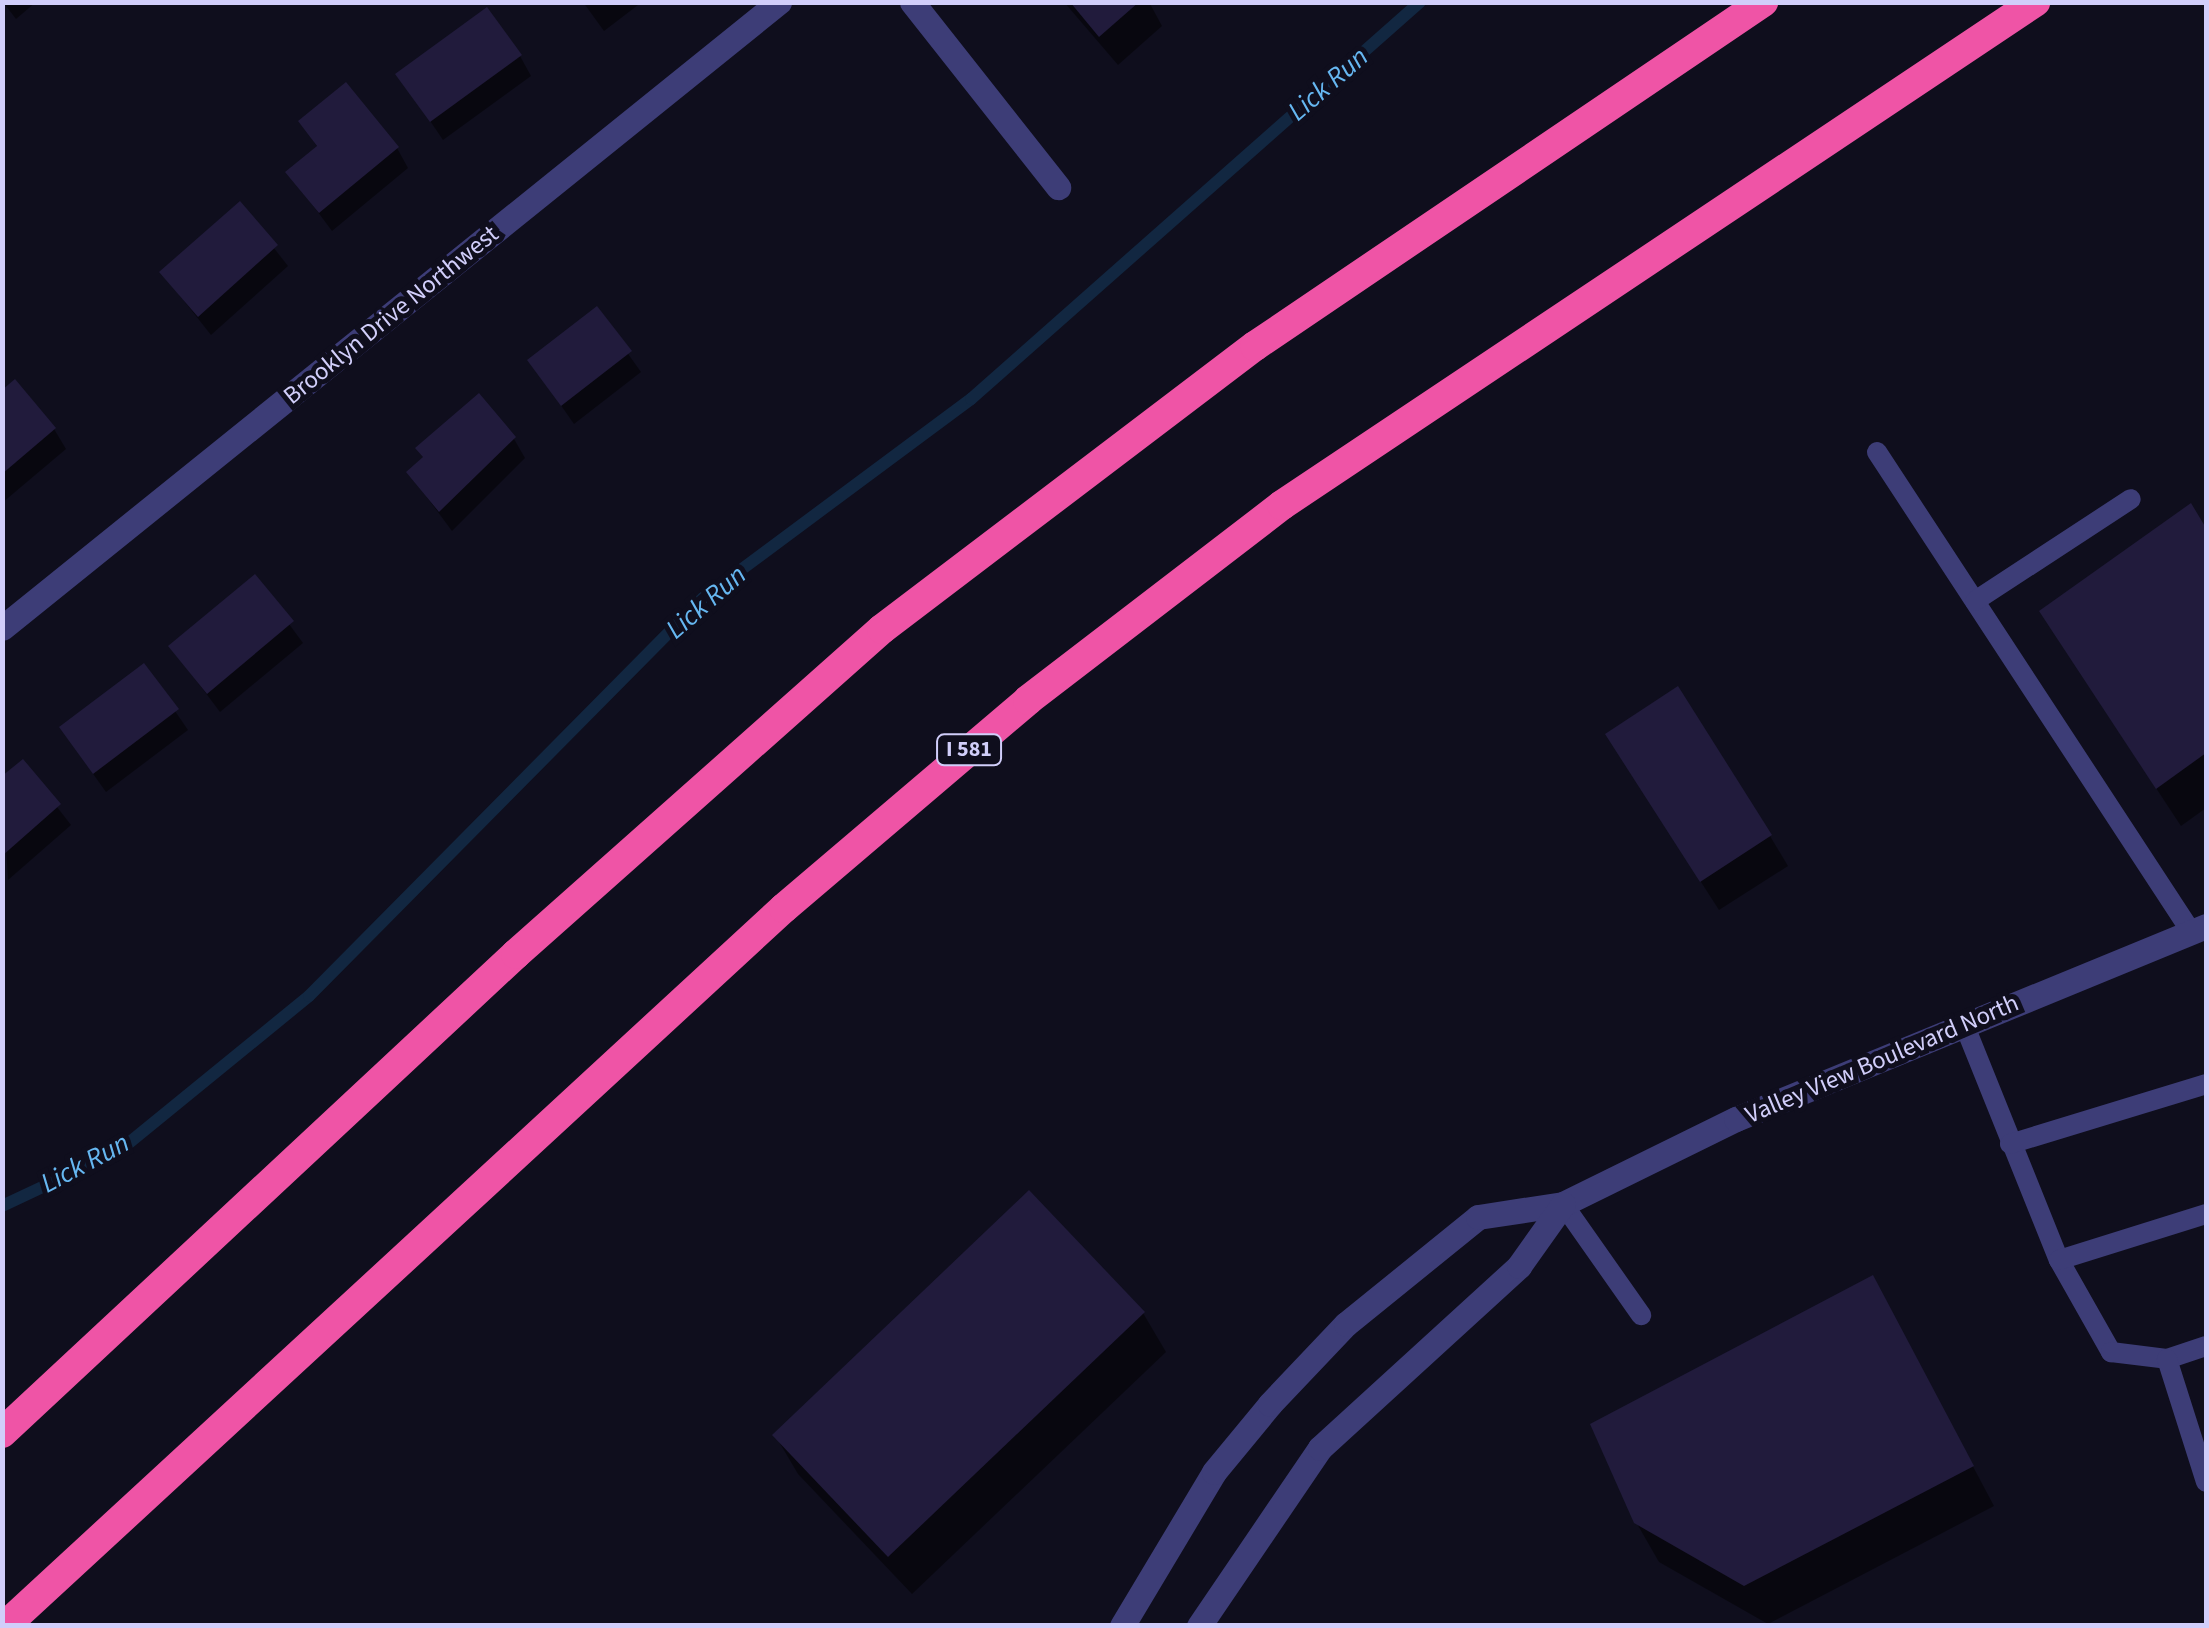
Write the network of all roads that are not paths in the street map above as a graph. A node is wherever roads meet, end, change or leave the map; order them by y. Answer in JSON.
{"nodes":[{"id":1,"x":779,"y":2,"type":"edge"},
{"id":2,"x":912,"y":2,"type":"edge"},
{"id":3,"x":1764,"y":2,"type":"edge"},
{"id":4,"x":2035,"y":2,"type":"edge"},
{"id":5,"x":1058,"y":186,"type":"dead end"},
{"id":6,"x":1876,"y":452,"type":"dead end"},
{"id":7,"x":2130,"y":498,"type":"dead end"},
{"id":8,"x":1975,"y":601,"type":"junction"},
{"id":9,"x":2,"y":628,"type":"edge"},
{"id":10,"x":2198,"y":928,"type":"edge"},
{"id":11,"x":1964,"y":1024,"type":"junction"},
{"id":12,"x":2206,"y":1084,"type":"edge"},
{"id":13,"x":2010,"y":1144,"type":"junction"},
{"id":14,"x":1563,"y":1204,"type":"junction"},
{"id":15,"x":2206,"y":1214,"type":"edge"},
{"id":16,"x":2059,"y":1260,"type":"junction"},
{"id":17,"x":1642,"y":1315,"type":"dead end"},
{"id":18,"x":2206,"y":1346,"type":"edge"},
{"id":19,"x":2167,"y":1359,"type":"junction"},
{"id":20,"x":2,"y":1434,"type":"edge"},
{"id":21,"x":2206,"y":1482,"type":"edge"},
{"id":22,"x":5,"y":1626,"type":"edge"},
{"id":23,"x":1122,"y":1626,"type":"edge"},
{"id":24,"x":1199,"y":1626,"type":"edge"}],
"edges":[{"from":1,"to":9,"type":"street","name":"Brooklyn Drive Northwest"},
{"from":2,"to":5,"type":"street"},
{"from":3,"to":20,"type":"highway"},
{"from":4,"to":22,"type":"highway","number":"I 581"},
{"from":6,"to":8,"type":"lane"},
{"from":7,"to":8,"type":"lane"},
{"from":8,"to":10,"type":"lane"},
{"from":10,"to":11,"type":"street","name":"Valley View Boulevard North"},
{"from":11,"to":13,"type":"lane"},
{"from":11,"to":14,"type":"street","name":"Valley View Boulevard North"},
{"from":12,"to":13,"type":"lane"},
{"from":13,"to":16,"type":"lane"},
{"from":14,"to":17,"type":"lane"},
{"from":14,"to":23,"type":"street","name":"Valley View Boulevard North"},
{"from":14,"to":24,"type":"street"},
{"from":15,"to":16,"type":"lane"},
{"from":16,"to":19,"type":"lane"},
{"from":18,"to":19,"type":"lane"},
{"from":19,"to":21,"type":"lane"}]}
